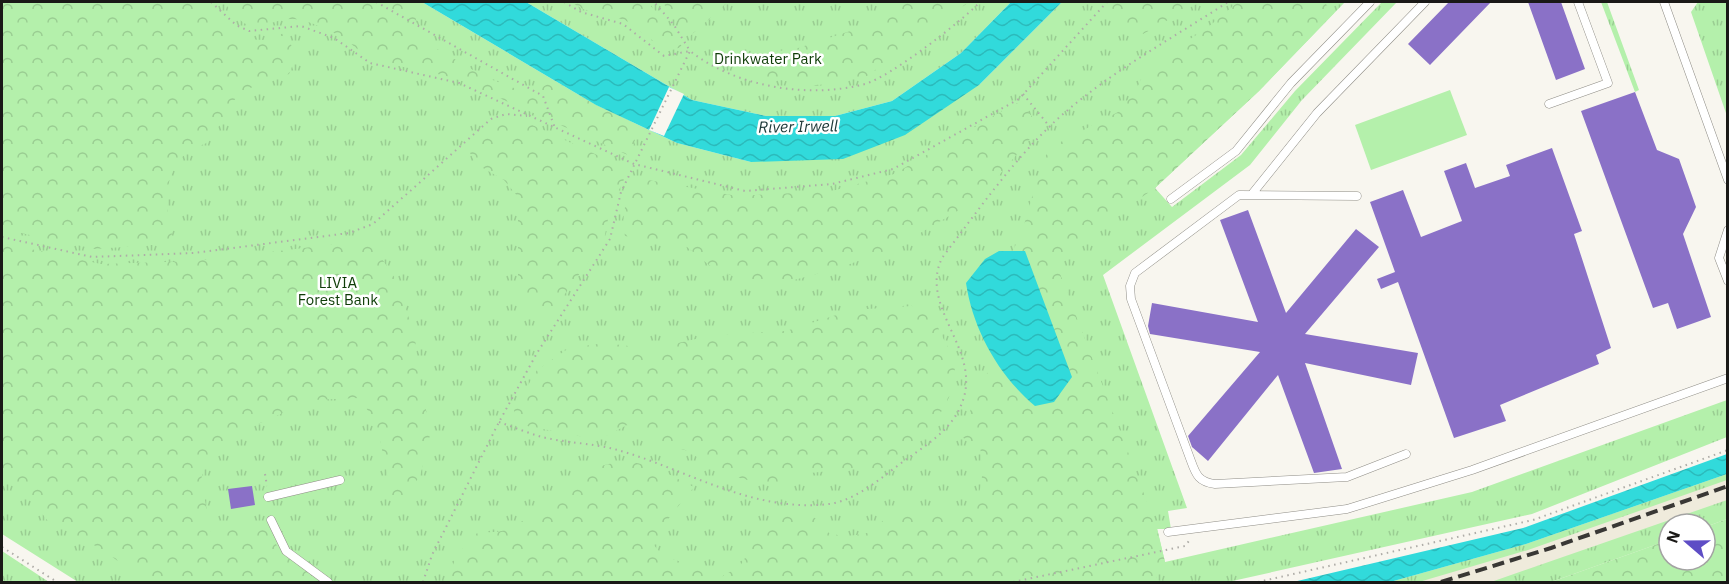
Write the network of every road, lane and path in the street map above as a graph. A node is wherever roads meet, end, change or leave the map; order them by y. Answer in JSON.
{"nodes":[{"id":1,"x":211,"y":2,"type":"edge"},
{"id":2,"x":376,"y":2,"type":"edge"},
{"id":3,"x":564,"y":2,"type":"edge"},
{"id":4,"x":654,"y":2,"type":"edge"},
{"id":5,"x":980,"y":2,"type":"edge"},
{"id":6,"x":1107,"y":2,"type":"edge"},
{"id":7,"x":1228,"y":2,"type":"edge"},
{"id":8,"x":1370,"y":2,"type":"edge"},
{"id":9,"x":1425,"y":2,"type":"edge"},
{"id":10,"x":1578,"y":2,"type":"edge"},
{"id":11,"x":1664,"y":2,"type":"edge"},
{"id":12,"x":690,"y":51,"type":"junction"},
{"id":13,"x":1022,"y":93,"type":"junction"},
{"id":14,"x":1549,"y":104,"type":"dead end"},
{"id":15,"x":530,"y":116,"type":"junction"},
{"id":16,"x":1050,"y":127,"type":"junction"},
{"id":17,"x":555,"y":128,"type":"junction"},
{"id":18,"x":634,"y":164,"type":"junction"},
{"id":19,"x":1728,"y":180,"type":"edge"},
{"id":20,"x":1252,"y":194,"type":"junction"},
{"id":21,"x":1357,"y":196,"type":"dead end"},
{"id":22,"x":1171,"y":199,"type":"dead end"},
{"id":23,"x":1728,"y":230,"type":"edge"},
{"id":24,"x":2,"y":237,"type":"edge"},
{"id":25,"x":1728,"y":281,"type":"edge"},
{"id":26,"x":1728,"y":378,"type":"edge"},
{"id":27,"x":499,"y":422,"type":"junction"},
{"id":28,"x":1728,"y":450,"type":"edge"},
{"id":29,"x":1406,"y":454,"type":"dead end"},
{"id":30,"x":340,"y":480,"type":"dead end"},
{"id":31,"x":268,"y":497,"type":"dead end"},
{"id":32,"x":271,"y":520,"type":"dead end"},
{"id":33,"x":1198,"y":528,"type":"junction"},
{"id":34,"x":1168,"y":532,"type":"dead end"},
{"id":35,"x":2,"y":547,"type":"edge"},
{"id":36,"x":57,"y":582,"type":"edge"},
{"id":37,"x":328,"y":582,"type":"edge"},
{"id":38,"x":423,"y":582,"type":"edge"},
{"id":39,"x":1012,"y":582,"type":"edge"},
{"id":40,"x":1258,"y":582,"type":"edge"}],
"edges":[{"from":1,"to":15,"type":"path"},
{"from":2,"to":17,"type":"path"},
{"from":3,"to":12,"type":"path"},
{"from":4,"to":12,"type":"path"},
{"from":5,"to":12,"type":"path"},
{"from":6,"to":13,"type":"path"},
{"from":7,"to":16,"type":"path"},
{"from":8,"to":22,"type":"lane"},
{"from":9,"to":20,"type":"lane"},
{"from":10,"to":14,"type":"lane"},
{"from":11,"to":19,"type":"lane"},
{"from":12,"to":18,"type":"path"},
{"from":13,"to":16,"type":"path"},
{"from":13,"to":18,"type":"path"},
{"from":15,"to":17,"type":"path"},
{"from":15,"to":24,"type":"path"},
{"from":16,"to":27,"type":"path"},
{"from":17,"to":18,"type":"path"},
{"from":18,"to":27,"type":"path"},
{"from":20,"to":21,"type":"lane"},
{"from":20,"to":29,"type":"lane"},
{"from":23,"to":25,"type":"lane"},
{"from":26,"to":33,"type":"lane"},
{"from":27,"to":38,"type":"path"},
{"from":28,"to":40,"type":"path"},
{"from":30,"to":31,"type":"lane"},
{"from":32,"to":37,"type":"lane"},
{"from":33,"to":34,"type":"lane"},
{"from":33,"to":39,"type":"path"},
{"from":35,"to":36,"type":"path"}]}
